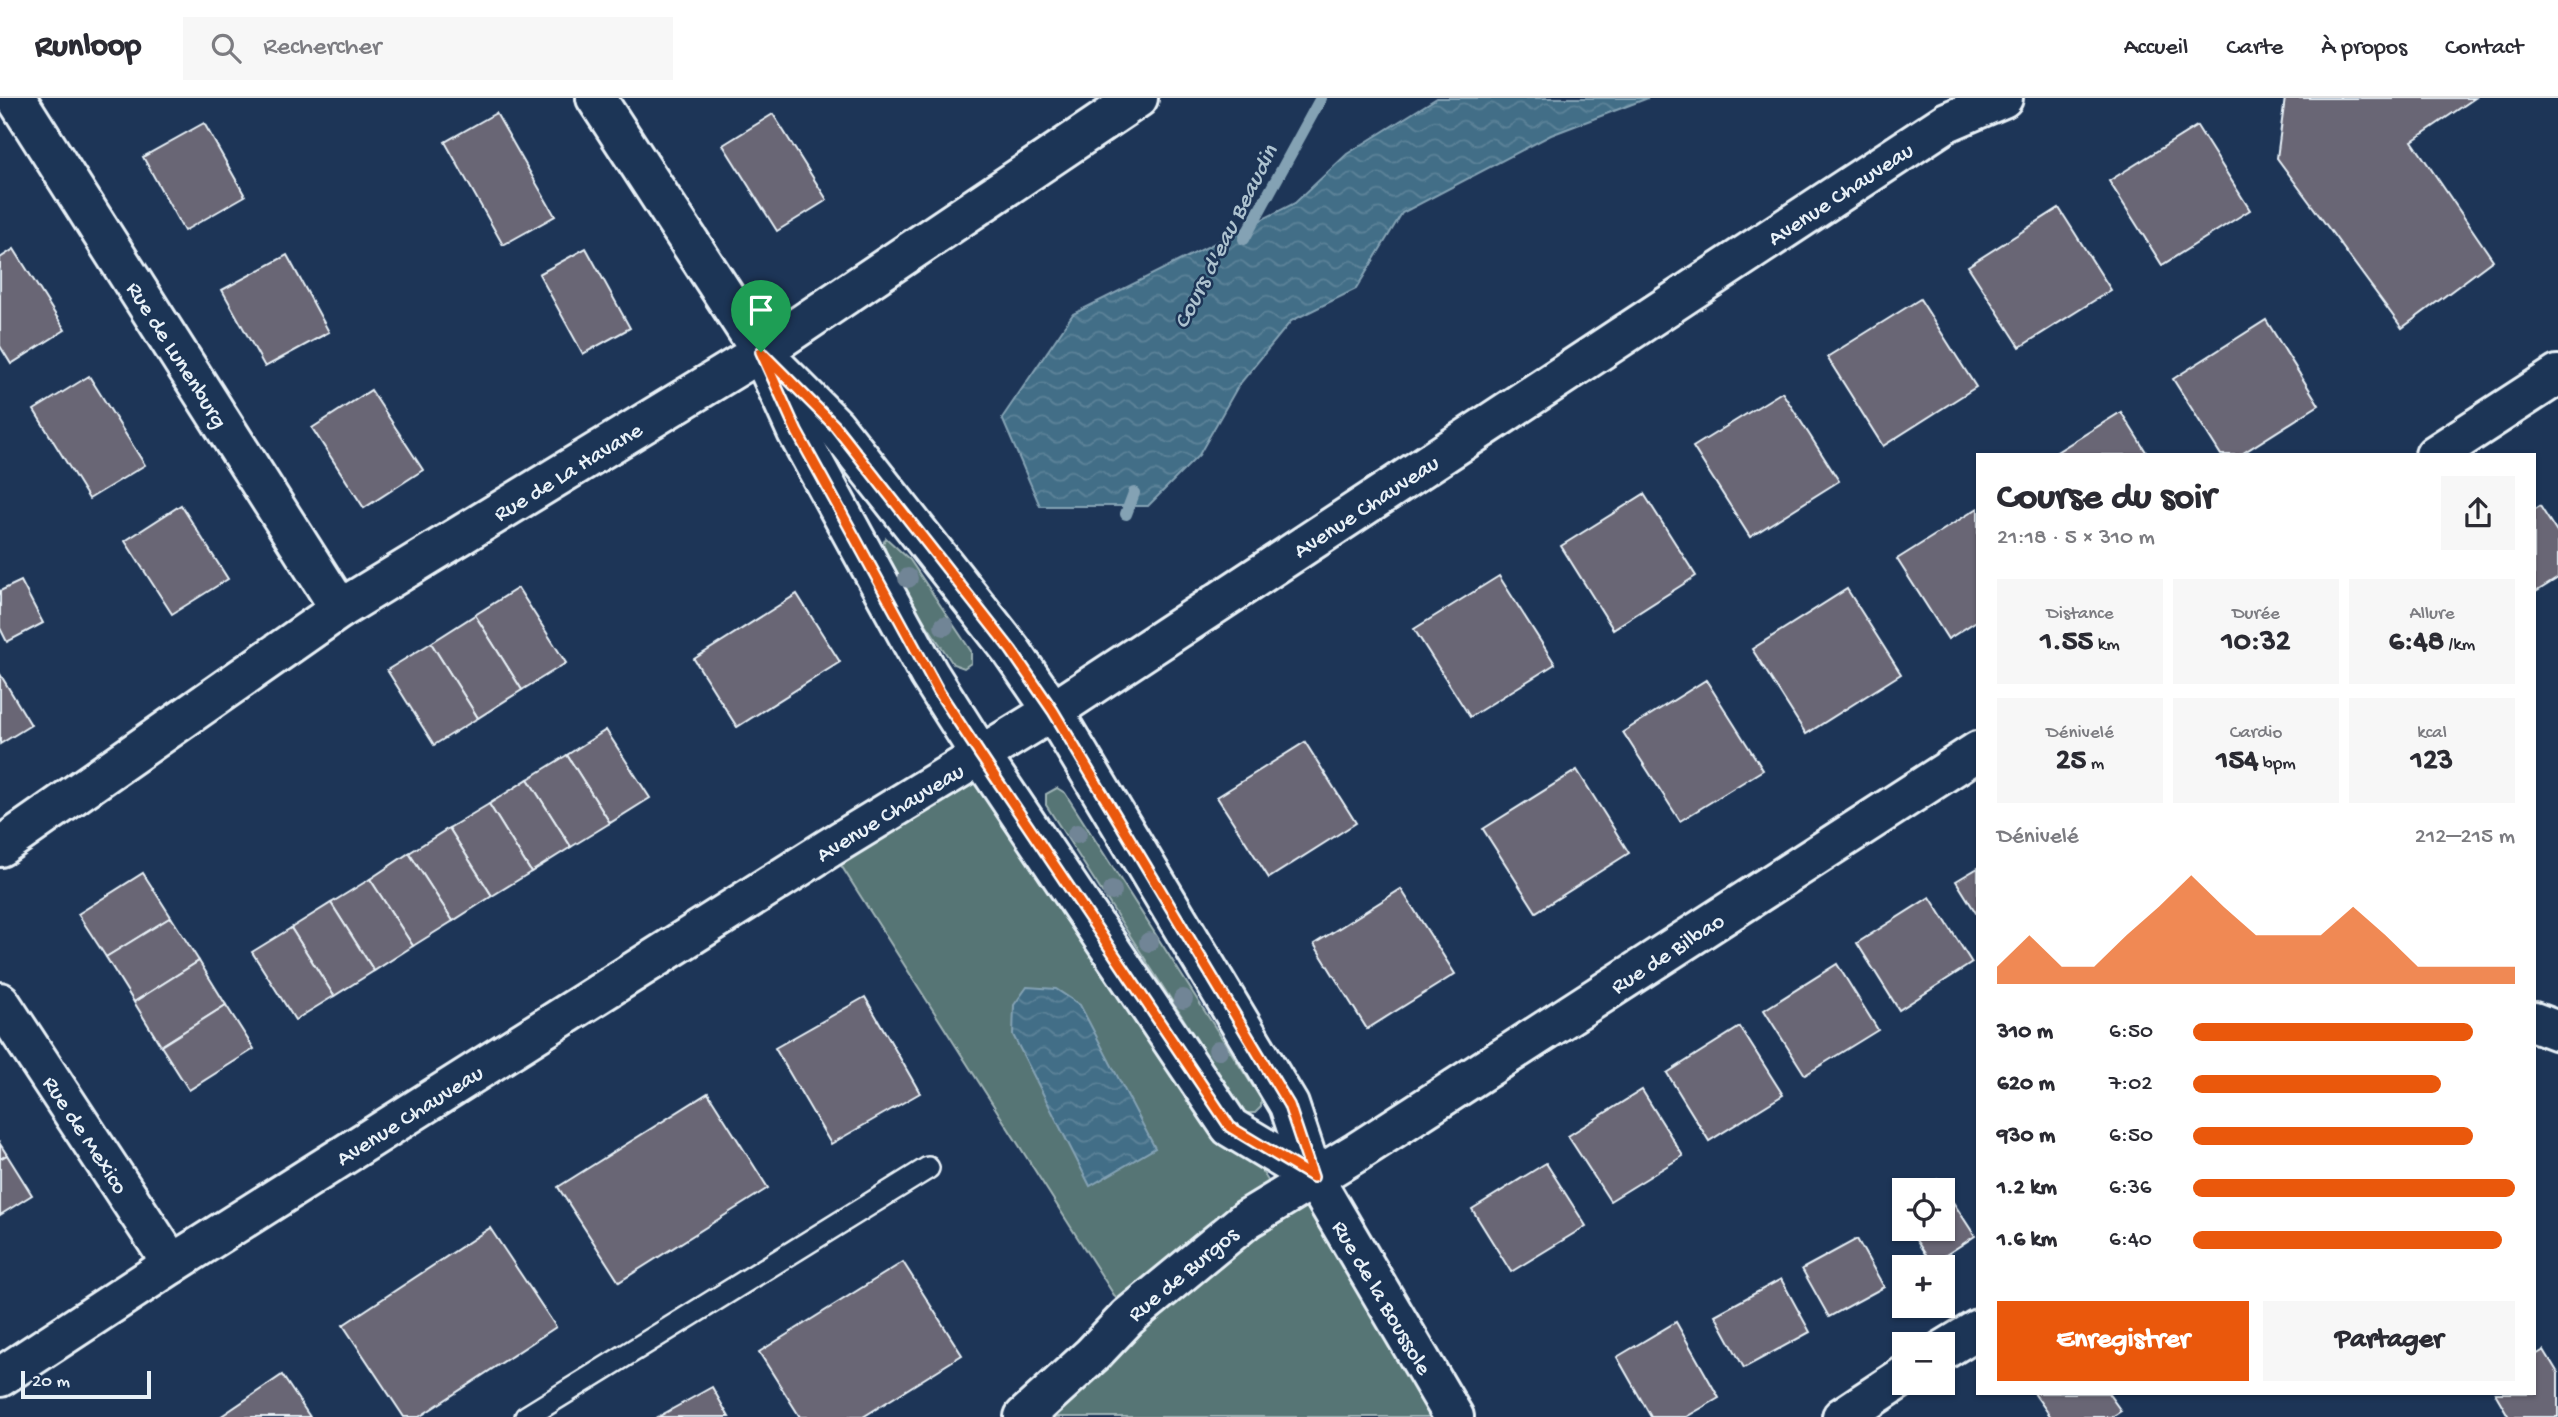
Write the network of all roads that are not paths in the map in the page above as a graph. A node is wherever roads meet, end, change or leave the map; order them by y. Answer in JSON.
{"nodes":[{"id":1,"x":16,"y":98,"type":"edge"},
{"id":2,"x":596,"y":98,"type":"edge"},
{"id":3,"x":1138,"y":98,"type":"edge"},
{"id":4,"x":2003,"y":98,"type":"edge"},
{"id":5,"x":1959,"y":110,"type":"edge"},
{"id":6,"x":761,"y":352,"type":"junction"},
{"id":7,"x":2555,"y":382,"type":"edge"},
{"id":8,"x":2438,"y":453,"type":"edge"},
{"id":9,"x":340,"y":609,"type":"junction"},
{"id":10,"x":1053,"y":711,"type":"junction"},
{"id":11,"x":1976,"y":752,"type":"edge"},
{"id":12,"x":981,"y":756,"type":"junction"},
{"id":13,"x":0,"y":847,"type":"edge"},
{"id":14,"x":0,"y":1002,"type":"edge"},
{"id":15,"x":2536,"y":1023,"type":"edge"},
{"id":16,"x":2558,"y":1031,"type":"edge"},
{"id":17,"x":1357,"y":1152,"type":"joint"},
{"id":18,"x":928,"y":1168,"type":"dead end"},
{"id":19,"x":1313,"y":1177,"type":"junction"},
{"id":20,"x":172,"y":1264,"type":"junction"},
{"id":21,"x":1976,"y":1330,"type":"edge"},
{"id":22,"x":1955,"y":1343,"type":"edge"},
{"id":23,"x":0,"y":1377,"type":"edge"},
{"id":24,"x":1892,"y":1384,"type":"edge"},
{"id":25,"x":526,"y":1417,"type":"edge"},
{"id":26,"x":1024,"y":1417,"type":"edge"},
{"id":27,"x":1454,"y":1417,"type":"edge"},
{"id":28,"x":1842,"y":1417,"type":"edge"}],
"edges":[{"from":1,"to":9,"type":"street","name":"Rue de Lunenburg"},
{"from":2,"to":6,"type":"street"},
{"from":3,"to":6,"type":"street","name":"Rue de La Havane"},
{"from":4,"to":5,"type":"street","name":"Avenue Chauveau"},
{"from":5,"to":10,"type":"street","name":"Avenue Chauveau"},
{"from":6,"to":9,"type":"street","name":"Rue de La Havane"},
{"from":6,"to":10,"type":"street","name":"Rue de la Boussole"},
{"from":6,"to":12,"type":"street","name":"Rue de la Boussole"},
{"from":7,"to":8,"type":"street"},
{"from":9,"to":13,"type":"street","name":"Rue de La Havane"},
{"from":10,"to":12,"type":"street","name":"Avenue Chauveau"},
{"from":10,"to":19,"type":"street","name":"Rue de la Boussole"},
{"from":11,"to":17,"type":"street","name":"Rue de Bilbao"},
{"from":12,"to":19,"type":"street","name":"Rue de la Boussole"},
{"from":12,"to":20,"type":"street","name":"Avenue Chauveau"},
{"from":14,"to":20,"type":"street","name":"Rue de Mexico"},
{"from":15,"to":16,"type":"street"},
{"from":17,"to":19,"type":"street","name":"Rue de Burgos"},
{"from":18,"to":25,"type":"lane"},
{"from":19,"to":26,"type":"street","name":"Rue de Burgos"},
{"from":19,"to":27,"type":"street","name":"Rue de la Boussole"},
{"from":20,"to":23,"type":"street","name":"Avenue Chauveau"},
{"from":21,"to":22,"type":"street"},
{"from":24,"to":28,"type":"street"}]}
